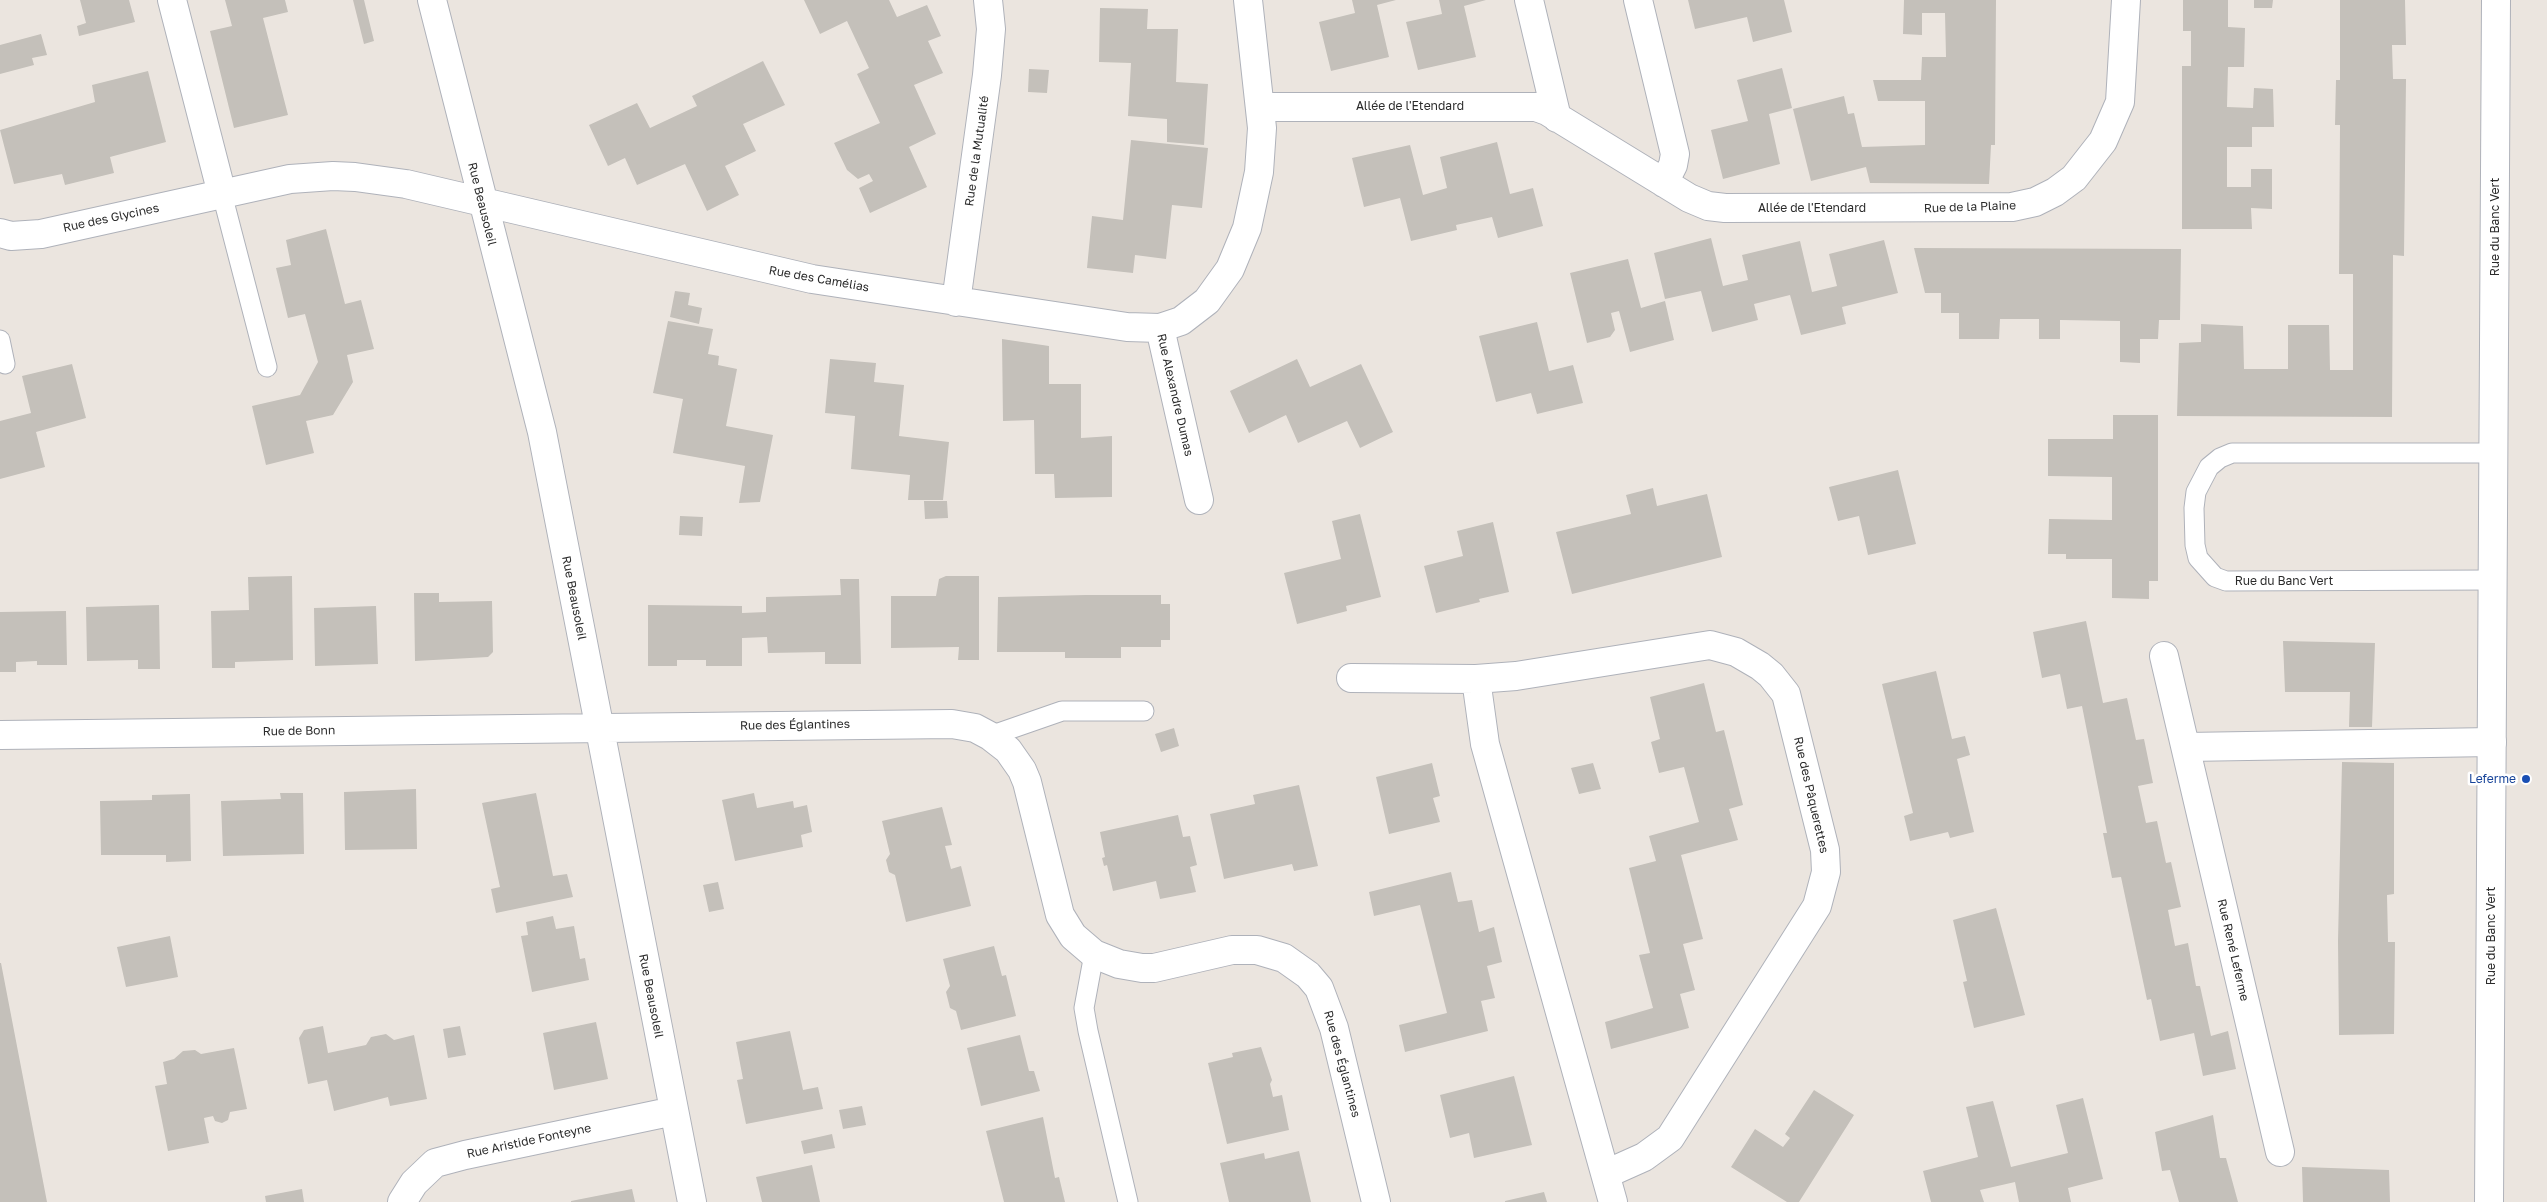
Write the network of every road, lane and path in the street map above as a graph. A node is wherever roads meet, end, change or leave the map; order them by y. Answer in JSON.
{"nodes":[{"id":1,"x":172,"y":0,"type":"edge"},
{"id":2,"x":432,"y":0,"type":"edge"},
{"id":3,"x":988,"y":0,"type":"edge"},
{"id":4,"x":1248,"y":0,"type":"edge"},
{"id":5,"x":1529,"y":0,"type":"edge"},
{"id":6,"x":1638,"y":0,"type":"edge"},
{"id":7,"x":2126,"y":0,"type":"edge"},
{"id":8,"x":2496,"y":0,"type":"edge"},
{"id":9,"x":1260,"y":107,"type":"junction"},
{"id":10,"x":1557,"y":118,"type":"junction"},
{"id":11,"x":1664,"y":183,"type":"junction"},
{"id":12,"x":222,"y":194,"type":"junction"},
{"id":13,"x":482,"y":204,"type":"junction"},
{"id":14,"x":1906,"y":208,"type":"joint"},
{"id":15,"x":0,"y":233,"type":"edge"},
{"id":16,"x":956,"y":302,"type":"junction"},
{"id":17,"x":1160,"y":328,"type":"junction"},
{"id":18,"x":0,"y":340,"type":"edge"},
{"id":19,"x":4,"y":364,"type":"dead end"},
{"id":20,"x":267,"y":367,"type":"dead end"},
{"id":21,"x":2493,"y":454,"type":"junction"},
{"id":22,"x":1199,"y":500,"type":"dead end"},
{"id":23,"x":2492,"y":580,"type":"junction"},
{"id":24,"x":2164,"y":656,"type":"dead end"},
{"id":25,"x":1351,"y":678,"type":"dead end"},
{"id":26,"x":1476,"y":679,"type":"junction"},
{"id":27,"x":1144,"y":711,"type":"dead end"},
{"id":28,"x":598,"y":727,"type":"junction"},
{"id":29,"x":0,"y":735,"type":"edge"},
{"id":30,"x":990,"y":736,"type":"junction"},
{"id":31,"x":2492,"y":742,"type":"junction"},
{"id":32,"x":2186,"y":747,"type":"junction"},
{"id":33,"x":1094,"y":954,"type":"junction"},
{"id":34,"x":674,"y":1111,"type":"junction"},
{"id":35,"x":2280,"y":1152,"type":"dead end"},
{"id":36,"x":1606,"y":1174,"type":"junction"},
{"id":37,"x":402,"y":1202,"type":"edge"},
{"id":38,"x":692,"y":1202,"type":"edge"},
{"id":39,"x":1128,"y":1202,"type":"edge"},
{"id":40,"x":1376,"y":1202,"type":"edge"},
{"id":41,"x":1613,"y":1202,"type":"edge"},
{"id":42,"x":2489,"y":1202,"type":"edge"}],
"edges":[{"from":1,"to":12,"type":"street"},
{"from":2,"to":13,"type":"street","name":"Rue Beausoleil"},
{"from":3,"to":16,"type":"street","name":"Rue de la Mutualité"},
{"from":4,"to":9,"type":"street","name":"Rue Alexandre Dumas"},
{"from":5,"to":10,"type":"street"},
{"from":6,"to":11,"type":"street"},
{"from":7,"to":14,"type":"street","name":"Rue de la Plaine"},
{"from":8,"to":21,"type":"street","name":"Rue du Banc Vert"},
{"from":9,"to":10,"type":"street","name":"Allée de l'Etendard"},
{"from":9,"to":17,"type":"street","name":"Rue Alexandre Dumas"},
{"from":10,"to":11,"type":"street","name":"Allée de l'Etendard"},
{"from":11,"to":14,"type":"street","name":"Allée de l'Etendard"},
{"from":12,"to":13,"type":"street","name":"Rue des Glycines"},
{"from":12,"to":15,"type":"street","name":"Rue des Glycines"},
{"from":12,"to":20,"type":"lane"},
{"from":13,"to":16,"type":"street","name":"Rue des Camélias"},
{"from":13,"to":28,"type":"street","name":"Rue Beausoleil"},
{"from":16,"to":17,"type":"street","name":"Rue des Camélias"},
{"from":17,"to":22,"type":"street","name":"Rue Alexandre Dumas"},
{"from":18,"to":19,"type":"lane"},
{"from":21,"to":23,"type":"street","name":"Rue du Banc Vert"},
{"from":21,"to":23,"type":"lane","name":"Rue du Banc Vert"},
{"from":23,"to":31,"type":"street","name":"Rue du Banc Vert"},
{"from":24,"to":32,"type":"street","name":"Rue René Leferme"},
{"from":25,"to":26,"type":"street","name":"Rue des Pâquerettes"},
{"from":26,"to":36,"type":"street"},
{"from":26,"to":36,"type":"street","name":"Rue des Pâquerettes"},
{"from":27,"to":30,"type":"lane"},
{"from":28,"to":29,"type":"street","name":"Rue de Bonn"},
{"from":28,"to":30,"type":"street","name":"Rue des Églantines"},
{"from":28,"to":34,"type":"street","name":"Rue Beausoleil"},
{"from":30,"to":33,"type":"street","name":"Rue des Églantines"},
{"from":31,"to":32,"type":"street"},
{"from":31,"to":42,"type":"street","name":"Rue du Banc Vert"},
{"from":32,"to":35,"type":"street","name":"Rue René Leferme"},
{"from":33,"to":39,"type":"lane"},
{"from":33,"to":40,"type":"street","name":"Rue des Églantines"},
{"from":34,"to":37,"type":"street","name":"Rue Aristide Fonteyne"},
{"from":34,"to":38,"type":"street","name":"Rue Beausoleil"},
{"from":36,"to":41,"type":"street"}]}
